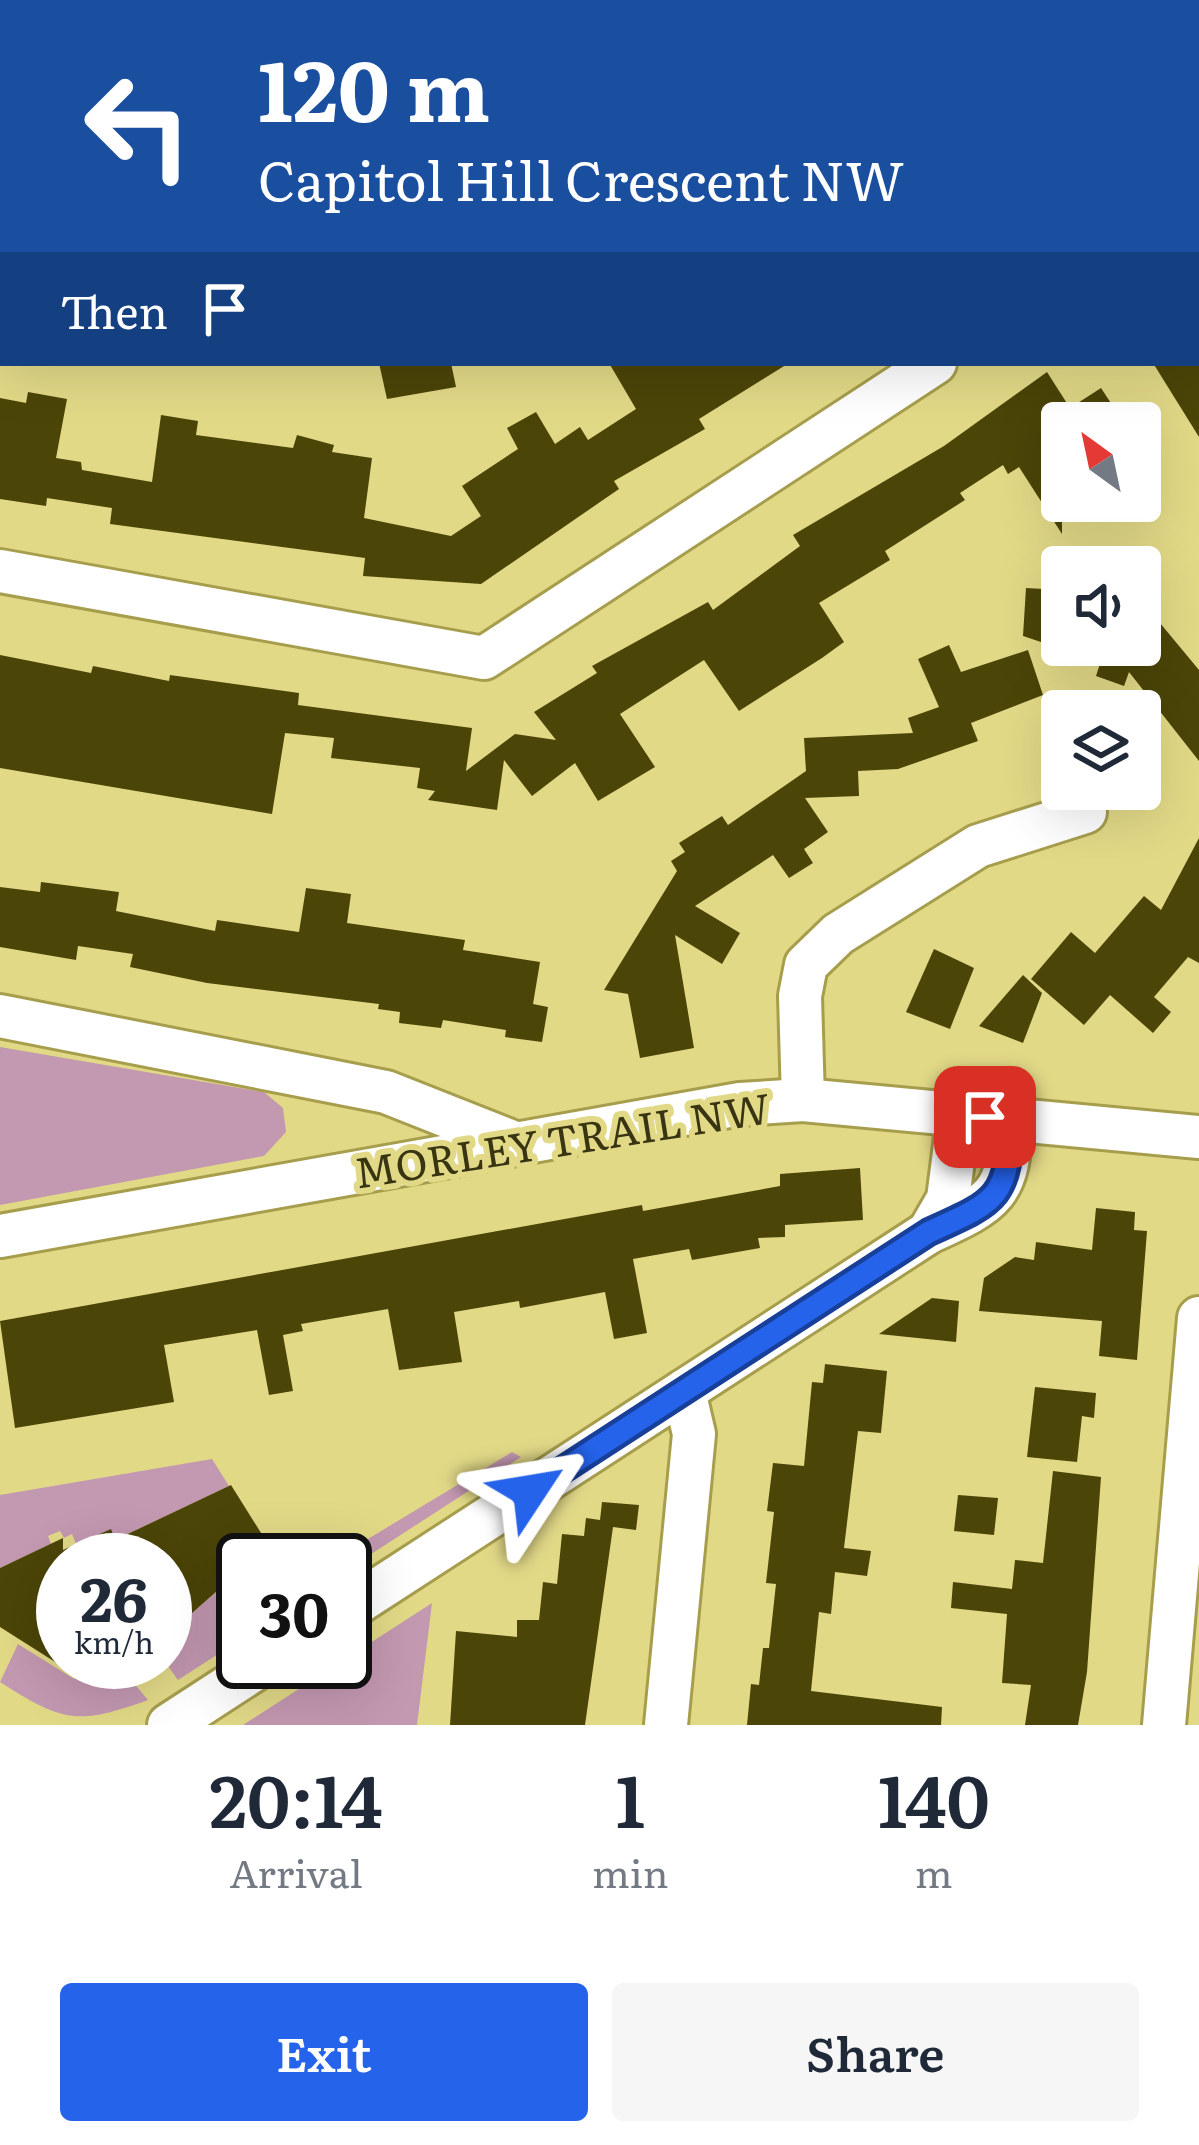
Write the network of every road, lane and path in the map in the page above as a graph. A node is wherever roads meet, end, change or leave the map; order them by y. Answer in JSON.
{"nodes":[{"id":1,"x":929,"y":366,"type":"edge"},
{"id":2,"x":0,"y":571,"type":"edge"},
{"id":3,"x":1084,"y":812,"type":"dead end"},
{"id":4,"x":0,"y":1016,"type":"edge"},
{"id":5,"x":803,"y":1100,"type":"junction"},
{"id":6,"x":959,"y":1114,"type":"junction"},
{"id":7,"x":1011,"y":1120,"type":"junction"},
{"id":8,"x":1199,"y":1137,"type":"edge"},
{"id":9,"x":515,"y":1143,"type":"junction"},
{"id":10,"x":929,"y":1232,"type":"junction"},
{"id":11,"x":0,"y":1236,"type":"edge"},
{"id":12,"x":1199,"y":1318,"type":"edge"},
{"id":13,"x":684,"y":1391,"type":"junction"},
{"id":14,"x":372,"y":1593,"type":"edge"},
{"id":15,"x":224,"y":1689,"type":"edge"},
{"id":16,"x":169,"y":1725,"type":"edge"},
{"id":17,"x":666,"y":1725,"type":"edge"},
{"id":18,"x":1164,"y":1725,"type":"edge"}],
"edges":[{"from":1,"to":2,"type":"street"},
{"from":3,"to":5,"type":"street"},
{"from":4,"to":9,"type":"street"},
{"from":5,"to":6,"type":"street","name":"MORLEY TRAIL NW"},
{"from":5,"to":9,"type":"street","name":"MORLEY TRAIL NW"},
{"from":6,"to":7,"type":"street","name":"MORLEY TRAIL NW"},
{"from":6,"to":10,"type":"street"},
{"from":7,"to":8,"type":"street","name":"MORLEY TRAIL NW"},
{"from":7,"to":10,"type":"street"},
{"from":9,"to":11,"type":"street","name":"MORLEY TRAIL NW"},
{"from":10,"to":13,"type":"street"},
{"from":12,"to":18,"type":"street"},
{"from":13,"to":14,"type":"street"},
{"from":13,"to":17,"type":"street"},
{"from":15,"to":16,"type":"street"}]}
